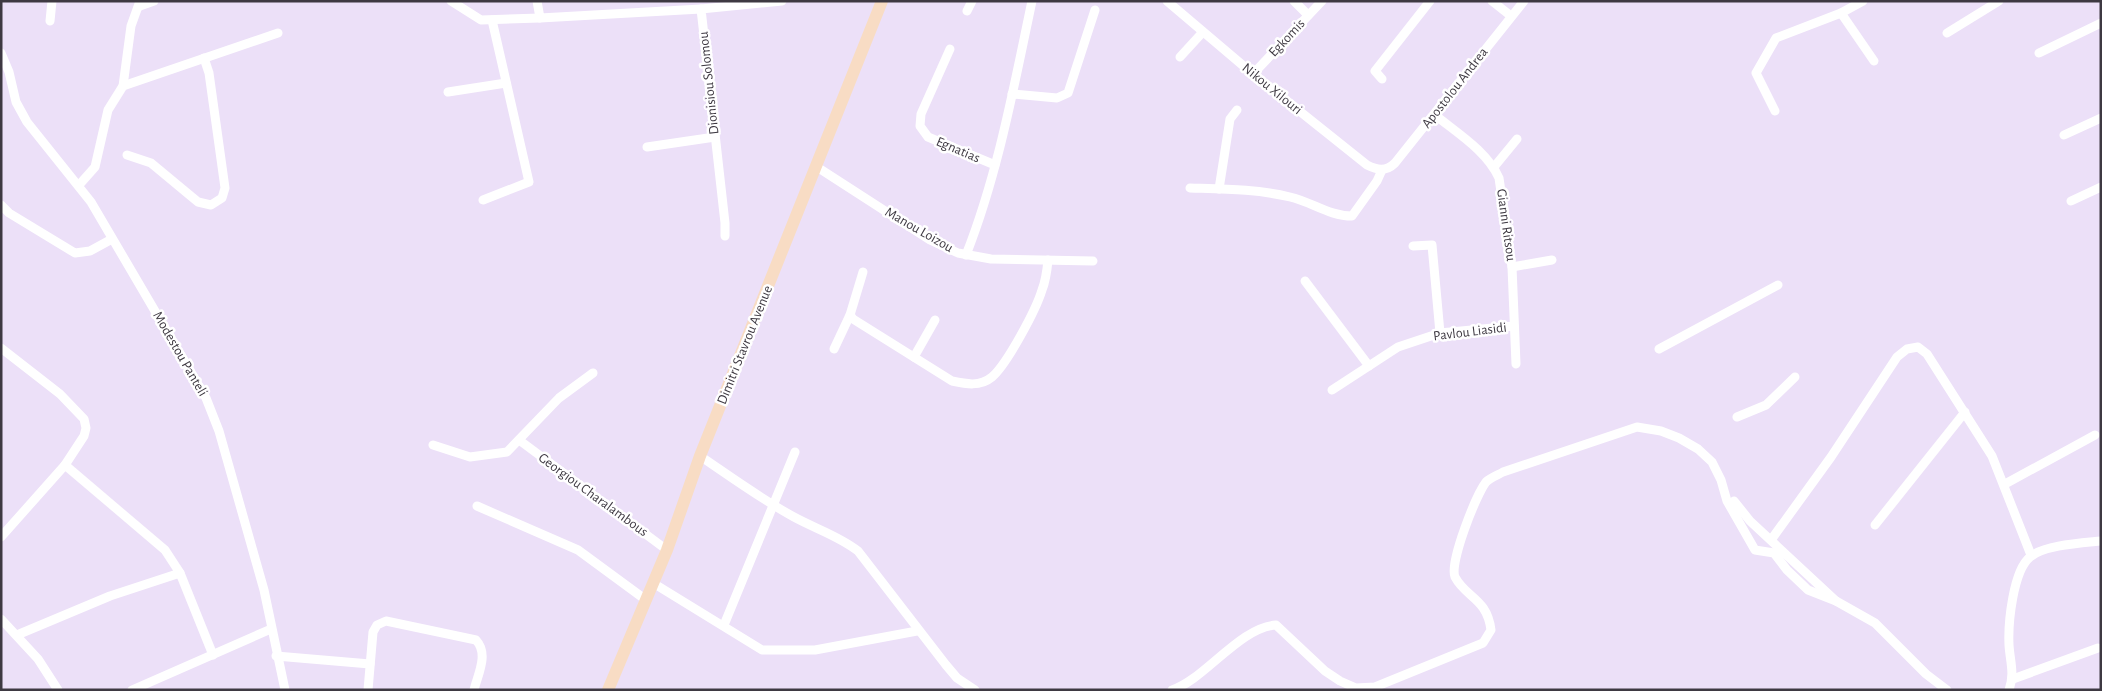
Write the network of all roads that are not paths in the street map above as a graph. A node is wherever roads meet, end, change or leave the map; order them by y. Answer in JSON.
{"nodes":[{"id":1,"x":52,"y":1,"type":"edge"},
{"id":2,"x":154,"y":1,"type":"edge"},
{"id":3,"x":451,"y":1,"type":"edge"},
{"id":4,"x":537,"y":1,"type":"edge"},
{"id":5,"x":630,"y":1,"type":"edge"},
{"id":6,"x":782,"y":1,"type":"edge"},
{"id":7,"x":882,"y":1,"type":"edge"},
{"id":8,"x":972,"y":1,"type":"edge"},
{"id":9,"x":1032,"y":1,"type":"edge"},
{"id":10,"x":1167,"y":1,"type":"edge"},
{"id":11,"x":1294,"y":1,"type":"edge"},
{"id":12,"x":1322,"y":1,"type":"edge"},
{"id":13,"x":1430,"y":1,"type":"edge"},
{"id":14,"x":1492,"y":1,"type":"edge"},
{"id":15,"x":1524,"y":1,"type":"edge"},
{"id":16,"x":1863,"y":1,"type":"edge"},
{"id":17,"x":1999,"y":1,"type":"edge"},
{"id":18,"x":140,"y":4,"type":"edge"},
{"id":19,"x":701,"y":9,"type":"junction"},
{"id":20,"x":1095,"y":10,"type":"dead end"},
{"id":21,"x":967,"y":11,"type":"dead end"},
{"id":22,"x":631,"y":12,"type":"junction"},
{"id":23,"x":1841,"y":13,"type":"junction"},
{"id":24,"x":1308,"y":15,"type":"junction"},
{"id":25,"x":1511,"y":16,"type":"junction"},
{"id":26,"x":540,"y":18,"type":"junction"},
{"id":27,"x":492,"y":20,"type":"junction"},
{"id":28,"x":50,"y":21,"type":"dead end"},
{"id":29,"x":2101,"y":23,"type":"edge"},
{"id":30,"x":278,"y":33,"type":"dead end"},
{"id":31,"x":1202,"y":33,"type":"junction"},
{"id":32,"x":1947,"y":33,"type":"dead end"},
{"id":33,"x":950,"y":49,"type":"dead end"},
{"id":34,"x":1,"y":53,"type":"edge"},
{"id":35,"x":2039,"y":53,"type":"dead end"},
{"id":36,"x":1180,"y":57,"type":"dead end"},
{"id":37,"x":204,"y":58,"type":"junction"},
{"id":38,"x":1874,"y":61,"type":"dead end"},
{"id":39,"x":1253,"y":74,"type":"junction"},
{"id":40,"x":1382,"y":79,"type":"dead end"},
{"id":41,"x":506,"y":83,"type":"junction"},
{"id":42,"x":123,"y":86,"type":"junction"},
{"id":43,"x":448,"y":92,"type":"dead end"},
{"id":44,"x":1012,"y":94,"type":"junction"},
{"id":45,"x":1237,"y":110,"type":"dead end"},
{"id":46,"x":1775,"y":111,"type":"dead end"},
{"id":47,"x":1435,"y":115,"type":"junction"},
{"id":48,"x":2101,"y":118,"type":"edge"},
{"id":49,"x":2064,"y":135,"type":"dead end"},
{"id":50,"x":715,"y":137,"type":"junction"},
{"id":51,"x":1517,"y":139,"type":"dead end"},
{"id":52,"x":646,"y":148,"type":"dead end"},
{"id":53,"x":127,"y":155,"type":"dead end"},
{"id":54,"x":994,"y":165,"type":"junction"},
{"id":55,"x":817,"y":167,"type":"junction"},
{"id":56,"x":1494,"y":167,"type":"junction"},
{"id":57,"x":1382,"y":170,"type":"junction"},
{"id":58,"x":79,"y":185,"type":"junction"},
{"id":59,"x":2101,"y":187,"type":"edge"},
{"id":60,"x":1190,"y":188,"type":"dead end"},
{"id":61,"x":1219,"y":189,"type":"junction"},
{"id":62,"x":483,"y":200,"type":"dead end"},
{"id":63,"x":2071,"y":201,"type":"dead end"},
{"id":64,"x":1,"y":205,"type":"edge"},
{"id":65,"x":725,"y":236,"type":"dead end"},
{"id":66,"x":112,"y":239,"type":"junction"},
{"id":67,"x":1413,"y":246,"type":"dead end"},
{"id":68,"x":966,"y":255,"type":"junction"},
{"id":69,"x":1048,"y":260,"type":"junction"},
{"id":70,"x":1552,"y":260,"type":"dead end"},
{"id":71,"x":1093,"y":261,"type":"dead end"},
{"id":72,"x":1512,"y":267,"type":"junction"},
{"id":73,"x":863,"y":272,"type":"dead end"},
{"id":74,"x":1305,"y":281,"type":"dead end"},
{"id":75,"x":1778,"y":286,"type":"dead end"},
{"id":76,"x":850,"y":315,"type":"junction"},
{"id":77,"x":935,"y":320,"type":"dead end"},
{"id":78,"x":1514,"y":326,"type":"junction"},
{"id":79,"x":1440,"y":333,"type":"junction"},
{"id":80,"x":1,"y":348,"type":"edge"},
{"id":81,"x":834,"y":349,"type":"dead end"},
{"id":82,"x":1659,"y":349,"type":"dead end"},
{"id":83,"x":914,"y":356,"type":"junction"},
{"id":84,"x":1516,"y":364,"type":"dead end"},
{"id":85,"x":1369,"y":366,"type":"junction"},
{"id":86,"x":594,"y":373,"type":"dead end"},
{"id":87,"x":1796,"y":377,"type":"dead end"},
{"id":88,"x":1332,"y":390,"type":"dead end"},
{"id":89,"x":1965,"y":412,"type":"junction"},
{"id":90,"x":1737,"y":417,"type":"dead end"},
{"id":91,"x":2095,"y":435,"type":"dead end"},
{"id":92,"x":518,"y":440,"type":"junction"},
{"id":93,"x":433,"y":444,"type":"dead end"},
{"id":94,"x":795,"y":452,"type":"dead end"},
{"id":95,"x":700,"y":456,"type":"junction"},
{"id":96,"x":65,"y":465,"type":"junction"},
{"id":97,"x":2005,"y":484,"type":"junction"},
{"id":98,"x":1734,"y":500,"type":"dead end"},
{"id":99,"x":478,"y":506,"type":"dead end"},
{"id":100,"x":773,"y":506,"type":"junction"},
{"id":101,"x":1875,"y":525,"type":"dead end"},
{"id":102,"x":1,"y":537,"type":"edge"},
{"id":103,"x":1771,"y":540,"type":"junction"},
{"id":104,"x":2101,"y":541,"type":"edge"},
{"id":105,"x":667,"y":550,"type":"junction"},
{"id":106,"x":2031,"y":555,"type":"junction"},
{"id":107,"x":1782,"y":556,"type":"junction"},
{"id":108,"x":180,"y":573,"type":"junction"},
{"id":109,"x":654,"y":582,"type":"junction"},
{"id":110,"x":646,"y":600,"type":"junction"},
{"id":111,"x":1,"y":619,"type":"edge"},
{"id":112,"x":724,"y":625,"type":"junction"},
{"id":113,"x":271,"y":629,"type":"junction"},
{"id":114,"x":917,"y":631,"type":"junction"},
{"id":115,"x":17,"y":635,"type":"junction"},
{"id":116,"x":2098,"y":648,"type":"dead end"},
{"id":117,"x":213,"y":655,"type":"junction"},
{"id":118,"x":276,"y":656,"type":"junction"},
{"id":119,"x":370,"y":664,"type":"junction"},
{"id":120,"x":2013,"y":679,"type":"junction"},
{"id":121,"x":58,"y":690,"type":"edge"},
{"id":122,"x":132,"y":690,"type":"edge"},
{"id":123,"x":286,"y":690,"type":"edge"},
{"id":124,"x":368,"y":690,"type":"edge"},
{"id":125,"x":474,"y":690,"type":"edge"},
{"id":126,"x":608,"y":690,"type":"edge"},
{"id":127,"x":975,"y":690,"type":"edge"},
{"id":128,"x":1172,"y":690,"type":"edge"},
{"id":129,"x":1947,"y":690,"type":"edge"},
{"id":130,"x":2009,"y":690,"type":"edge"}],
"edges":[{"from":1,"to":28,"type":"street"},
{"from":2,"to":18,"type":"street"},
{"from":3,"to":27,"type":"street"},
{"from":4,"to":26,"type":"street"},
{"from":5,"to":22,"type":"street"},
{"from":6,"to":19,"type":"street"},
{"from":7,"to":55,"type":"main road","name":"Dimitri Stavrou Avenue"},
{"from":8,"to":21,"type":"street"},
{"from":9,"to":44,"type":"street","name":"Egnatias"},
{"from":10,"to":31,"type":"street","name":"Nikou Xilouri"},
{"from":11,"to":24,"type":"street"},
{"from":12,"to":24,"type":"street","name":"Egkomis"},
{"from":13,"to":40,"type":"street"},
{"from":14,"to":25,"type":"street"},
{"from":15,"to":25,"type":"street","name":"Apostolou Andrea"},
{"from":16,"to":23,"type":"street"},
{"from":17,"to":32,"type":"street"},
{"from":18,"to":42,"type":"street"},
{"from":19,"to":22,"type":"street"},
{"from":19,"to":50,"type":"street","name":"Dionisiou Solomou"},
{"from":20,"to":44,"type":"street"},
{"from":22,"to":26,"type":"street"},
{"from":23,"to":38,"type":"street"},
{"from":23,"to":46,"type":"street"},
{"from":24,"to":39,"type":"street","name":"Egkomis"},
{"from":25,"to":47,"type":"street","name":"Apostolou Andrea"},
{"from":26,"to":27,"type":"street"},
{"from":27,"to":41,"type":"street"},
{"from":29,"to":35,"type":"street"},
{"from":30,"to":37,"type":"street"},
{"from":31,"to":36,"type":"street"},
{"from":31,"to":39,"type":"street","name":"Nikou Xilouri"},
{"from":33,"to":54,"type":"street","name":"Egnatias"},
{"from":34,"to":58,"type":"street","name":"Modestou Panteli"},
{"from":37,"to":42,"type":"street"},
{"from":37,"to":53,"type":"street"},
{"from":39,"to":57,"type":"street","name":"Nikou Xilouri"},
{"from":41,"to":43,"type":"street"},
{"from":41,"to":62,"type":"street"},
{"from":42,"to":58,"type":"street"},
{"from":44,"to":54,"type":"street","name":"Egnatias"},
{"from":45,"to":61,"type":"street"},
{"from":47,"to":56,"type":"street"},
{"from":47,"to":57,"type":"street","name":"Apostolou Andrea"},
{"from":48,"to":49,"type":"street"},
{"from":50,"to":52,"type":"street"},
{"from":50,"to":65,"type":"street","name":"Dionisiou Solomou"},
{"from":51,"to":56,"type":"street"},
{"from":54,"to":68,"type":"street","name":"Egnatias"},
{"from":55,"to":68,"type":"street","name":"Manou Loizou"},
{"from":55,"to":95,"type":"main road","name":"Dimitri Stavrou Avenue"},
{"from":56,"to":72,"type":"street","name":"Gianni Ritsou"},
{"from":57,"to":61,"type":"street","name":"Apostolou Andrea"},
{"from":58,"to":66,"type":"street","name":"Modestou Panteli"},
{"from":59,"to":63,"type":"street"},
{"from":60,"to":61,"type":"street"},
{"from":64,"to":66,"type":"street"},
{"from":66,"to":113,"type":"street","name":"Modestou Panteli"},
{"from":67,"to":79,"type":"street"},
{"from":68,"to":69,"type":"street","name":"Manou Loizou"},
{"from":69,"to":71,"type":"street","name":"Manou Loizou"},
{"from":69,"to":83,"type":"street"},
{"from":70,"to":72,"type":"street"},
{"from":72,"to":78,"type":"street","name":"Gianni Ritsou"},
{"from":73,"to":76,"type":"street"},
{"from":74,"to":85,"type":"street"},
{"from":75,"to":82,"type":"street"},
{"from":76,"to":81,"type":"street"},
{"from":76,"to":83,"type":"street"},
{"from":77,"to":83,"type":"street"},
{"from":78,"to":79,"type":"street","name":"Pavlou Liasidi"},
{"from":78,"to":84,"type":"street","name":"Gianni Ritsou"},
{"from":79,"to":85,"type":"street","name":"Pavlou Liasidi"},
{"from":80,"to":96,"type":"street"},
{"from":85,"to":88,"type":"street","name":"Pavlou Liasidi"},
{"from":86,"to":92,"type":"street"},
{"from":87,"to":90,"type":"street"},
{"from":89,"to":97,"type":"street"},
{"from":89,"to":101,"type":"street"},
{"from":89,"to":103,"type":"street"},
{"from":91,"to":97,"type":"street"},
{"from":92,"to":93,"type":"street"},
{"from":92,"to":105,"type":"street","name":"Georgiou Charalambous"},
{"from":94,"to":100,"type":"street"},
{"from":95,"to":100,"type":"street"},
{"from":95,"to":105,"type":"main road","name":"Dimitri Stavrou Avenue"},
{"from":96,"to":102,"type":"street"},
{"from":96,"to":108,"type":"street"},
{"from":97,"to":106,"type":"street"},
{"from":98,"to":103,"type":"street"},
{"from":99,"to":110,"type":"street"},
{"from":100,"to":112,"type":"street"},
{"from":100,"to":114,"type":"street"},
{"from":103,"to":107,"type":"street"},
{"from":104,"to":106,"type":"street"},
{"from":105,"to":109,"type":"main road","name":"Dimitri Stavrou Avenue"},
{"from":106,"to":120,"type":"street"},
{"from":107,"to":128,"type":"street"},
{"from":107,"to":129,"type":"street"},
{"from":108,"to":115,"type":"street"},
{"from":108,"to":117,"type":"street"},
{"from":109,"to":110,"type":"main road","name":"Dimitri Stavrou Avenue"},
{"from":109,"to":112,"type":"street"},
{"from":110,"to":126,"type":"main road","name":"Dimitri Stavrou Avenue"},
{"from":111,"to":115,"type":"street"},
{"from":112,"to":114,"type":"street"},
{"from":113,"to":117,"type":"street"},
{"from":113,"to":118,"type":"street","name":"Modestou Panteli"},
{"from":114,"to":127,"type":"street"},
{"from":115,"to":121,"type":"street"},
{"from":116,"to":120,"type":"street"},
{"from":117,"to":122,"type":"street"},
{"from":118,"to":119,"type":"street"},
{"from":118,"to":123,"type":"street","name":"Modestou Panteli"},
{"from":119,"to":124,"type":"street"},
{"from":119,"to":125,"type":"street"},
{"from":120,"to":130,"type":"street"}]}
